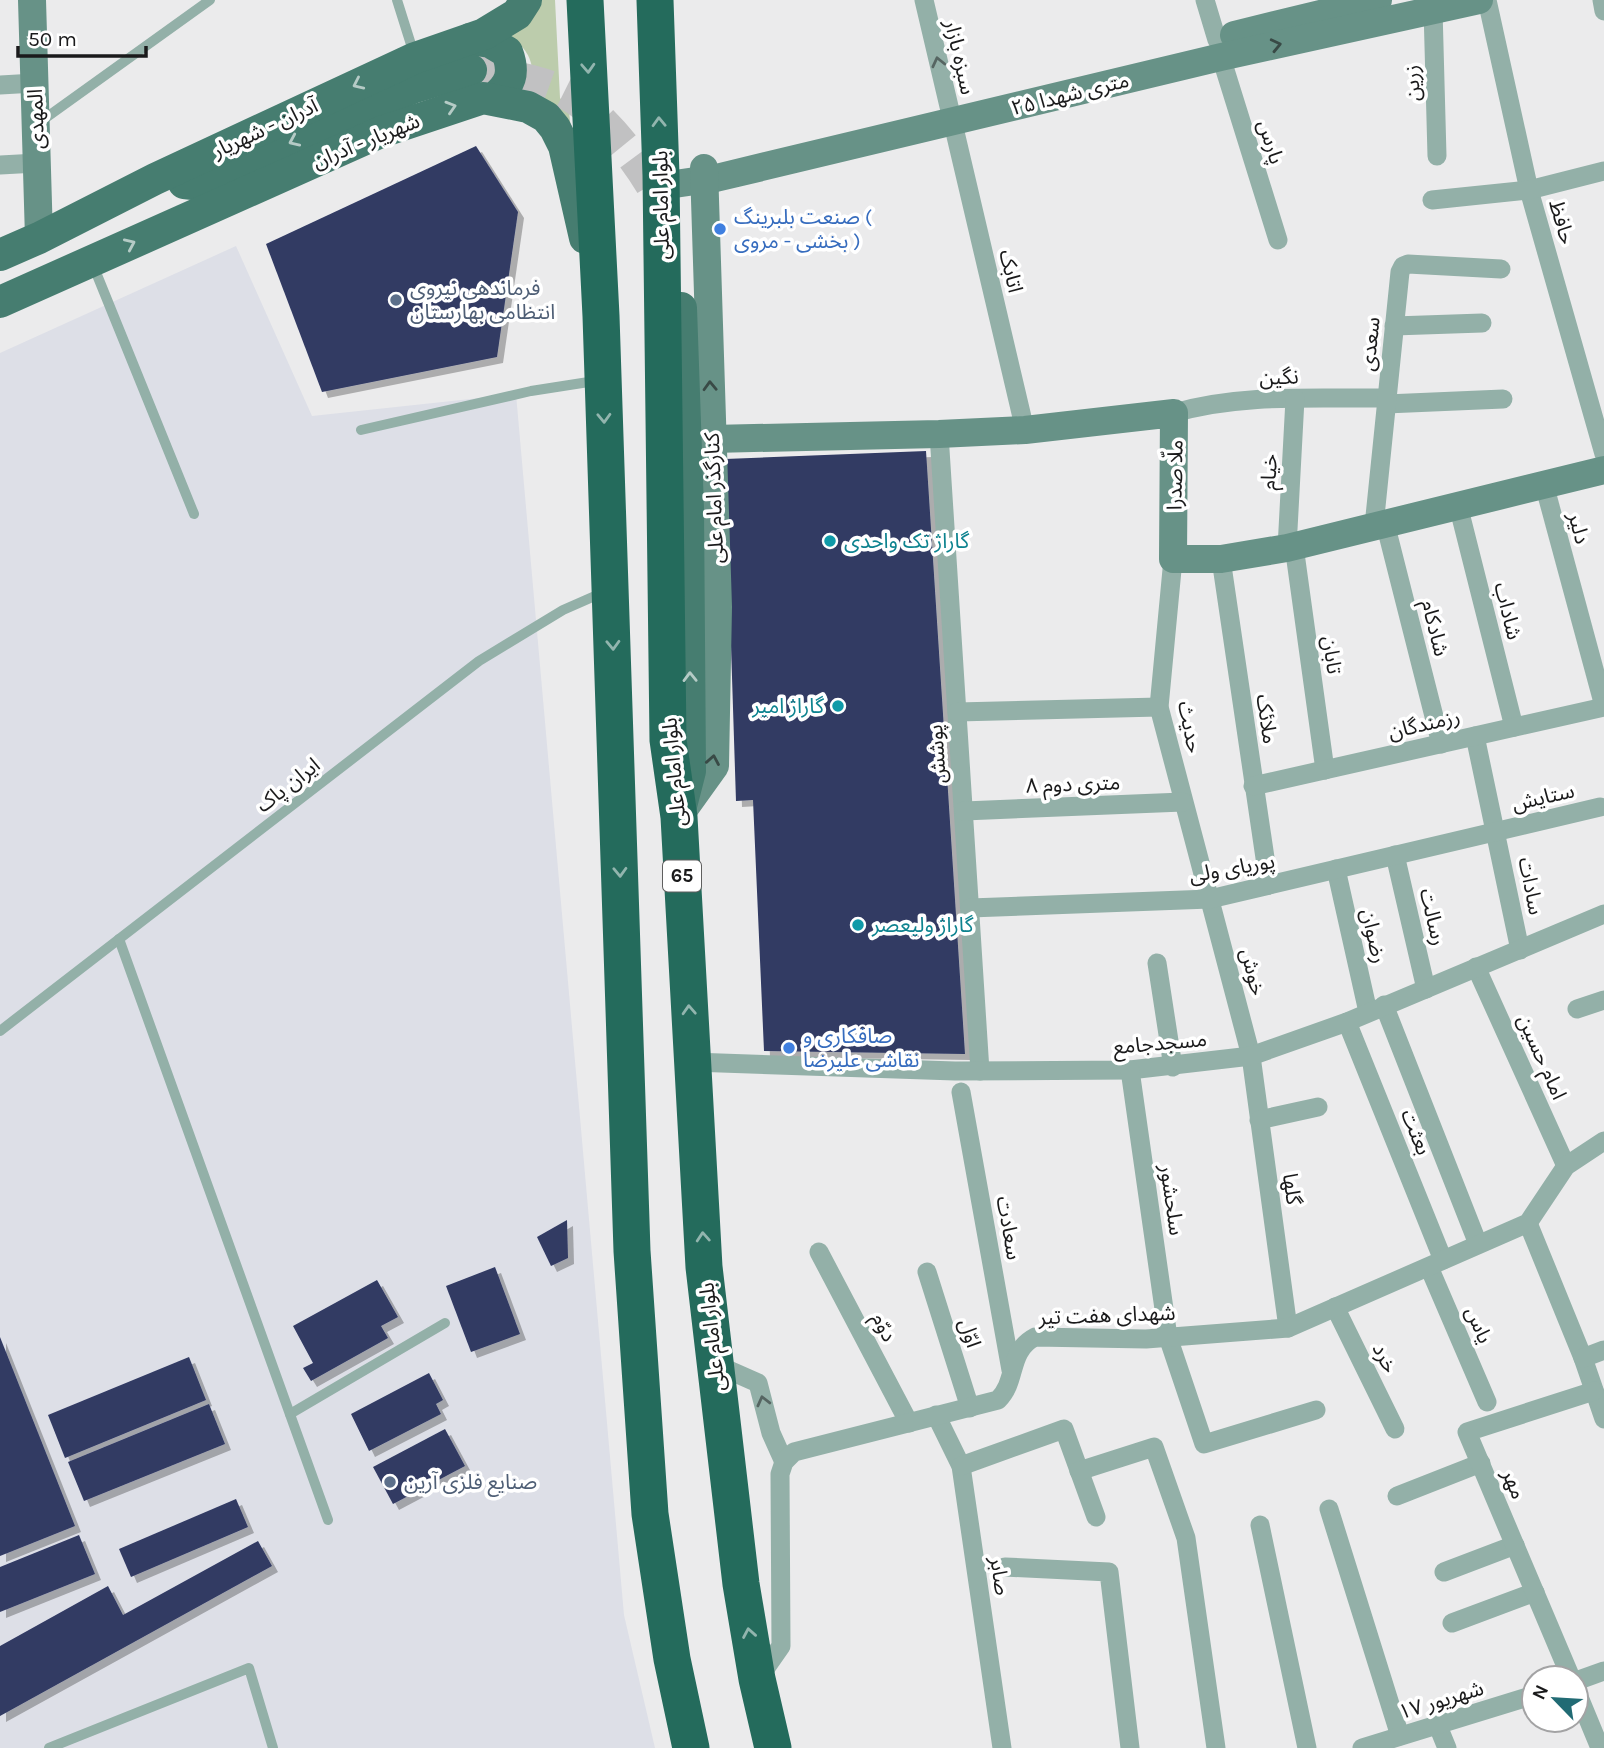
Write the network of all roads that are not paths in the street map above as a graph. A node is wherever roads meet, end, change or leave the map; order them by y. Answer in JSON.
{"nodes":[{"id":1,"x":32,"y":0,"type":"edge"},
{"id":2,"x":210,"y":0,"type":"edge"},
{"id":3,"x":397,"y":0,"type":"edge"},
{"id":4,"x":526,"y":0,"type":"edge"},
{"id":5,"x":585,"y":0,"type":"edge"},
{"id":6,"x":655,"y":0,"type":"edge"},
{"id":7,"x":924,"y":0,"type":"edge"},
{"id":8,"x":1205,"y":0,"type":"edge"},
{"id":9,"x":1378,"y":0,"type":"edge"},
{"id":10,"x":1479,"y":0,"type":"edge"},
{"id":11,"x":1487,"y":0,"type":"edge"},
{"id":12,"x":1602,"y":0,"type":"edge"},
{"id":13,"x":1433,"y":5,"type":"edge"},
{"id":14,"x":1604,"y":11,"type":"edge"},
{"id":15,"x":470,"y":39,"type":"junction"},
{"id":16,"x":1219,"y":48,"type":"junction"},
{"id":17,"x":415,"y":58,"type":"junction"},
{"id":18,"x":471,"y":70,"type":"tunnel mouth"},
{"id":19,"x":34,"y":83,"type":"junction"},
{"id":20,"x":0,"y":85,"type":"edge"},
{"id":21,"x":493,"y":99,"type":"junction"},
{"id":22,"x":950,"y":116,"type":"junction"},
{"id":23,"x":36,"y":125,"type":"junction"},
{"id":24,"x":1437,"y":156,"type":"dead end"},
{"id":25,"x":37,"y":163,"type":"junction"},
{"id":26,"x":0,"y":165,"type":"edge"},
{"id":27,"x":1604,"y":171,"type":"edge"},
{"id":28,"x":704,"y":174,"type":"junction"},
{"id":29,"x":155,"y":179,"type":"junction"},
{"id":30,"x":661,"y":181,"type":"junction"},
{"id":31,"x":1529,"y":190,"type":"junction"},
{"id":32,"x":1432,"y":200,"type":"dead end"},
{"id":33,"x":39,"y":238,"type":"junction"},
{"id":34,"x":1278,"y":240,"type":"dead end"},
{"id":35,"x":0,"y":255,"type":"edge"},
{"id":36,"x":92,"y":262,"type":"junction"},
{"id":37,"x":1501,"y":269,"type":"dead end"},
{"id":38,"x":0,"y":302,"type":"edge"},
{"id":39,"x":681,"y":308,"type":"dead end"},
{"id":40,"x":601,"y":316,"type":"junction"},
{"id":41,"x":1482,"y":323,"type":"dead end"},
{"id":42,"x":1395,"y":326,"type":"junction"},
{"id":43,"x":603,"y":379,"type":"junction"},
{"id":44,"x":1295,"y":399,"type":"junction"},
{"id":45,"x":1503,"y":399,"type":"dead end"},
{"id":46,"x":1387,"y":401,"type":"junction"},
{"id":47,"x":1174,"y":413,"type":"junction"},
{"id":48,"x":361,"y":430,"type":"dead end"},
{"id":49,"x":1025,"y":430,"type":"junction"},
{"id":50,"x":939,"y":434,"type":"junction"},
{"id":51,"x":712,"y":439,"type":"junction"},
{"id":52,"x":1604,"y":454,"type":"edge"},
{"id":53,"x":1604,"y":470,"type":"edge"},
{"id":54,"x":1544,"y":484,"type":"junction"},
{"id":55,"x":1458,"y":505,"type":"junction"},
{"id":56,"x":194,"y":514,"type":"dead end"},
{"id":57,"x":1379,"y":525,"type":"junction"},
{"id":58,"x":1291,"y":547,"type":"junction"},
{"id":59,"x":1173,"y":559,"type":"junction"},
{"id":60,"x":1221,"y":559,"type":"junction"},
{"id":61,"x":611,"y":589,"type":"junction"},
{"id":62,"x":1159,"y":707,"type":"junction"},
{"id":63,"x":1604,"y":707,"type":"edge"},
{"id":64,"x":957,"y":712,"type":"junction"},
{"id":65,"x":1514,"y":727,"type":"junction"},
{"id":66,"x":1475,"y":736,"type":"junction"},
{"id":67,"x":1441,"y":744,"type":"junction"},
{"id":68,"x":1325,"y":770,"type":"junction"},
{"id":69,"x":1253,"y":786,"type":"junction"},
{"id":70,"x":1183,"y":802,"type":"junction"},
{"id":71,"x":1600,"y":807,"type":"dead end"},
{"id":72,"x":964,"y":811,"type":"junction"},
{"id":73,"x":678,"y":817,"type":"junction"},
{"id":74,"x":1496,"y":831,"type":"junction"},
{"id":75,"x":1395,"y":855,"type":"junction"},
{"id":76,"x":1336,"y":869,"type":"junction"},
{"id":77,"x":1269,"y":885,"type":"junction"},
{"id":78,"x":1210,"y":899,"type":"junction"},
{"id":79,"x":970,"y":908,"type":"junction"},
{"id":80,"x":1604,"y":914,"type":"edge"},
{"id":81,"x":119,"y":939,"type":"junction"},
{"id":82,"x":1520,"y":950,"type":"junction"},
{"id":83,"x":1157,"y":962,"type":"dead end"},
{"id":84,"x":1476,"y":967,"type":"junction"},
{"id":85,"x":1426,"y":989,"type":"junction"},
{"id":86,"x":1604,"y":1000,"type":"edge"},
{"id":87,"x":1376,"y":1009,"type":"junction"},
{"id":88,"x":1577,"y":1009,"type":"dead end"},
{"id":89,"x":1348,"y":1022,"type":"junction"},
{"id":90,"x":0,"y":1031,"type":"edge"},
{"id":91,"x":1251,"y":1056,"type":"junction"},
{"id":92,"x":691,"y":1062,"type":"junction"},
{"id":93,"x":1173,"y":1067,"type":"junction"},
{"id":94,"x":1130,"y":1070,"type":"junction"},
{"id":95,"x":980,"y":1071,"type":"junction"},
{"id":96,"x":961,"y":1092,"type":"dead end"},
{"id":97,"x":1318,"y":1107,"type":"dead end"},
{"id":98,"x":1259,"y":1120,"type":"junction"},
{"id":99,"x":1604,"y":1141,"type":"edge"},
{"id":100,"x":1566,"y":1166,"type":"junction"},
{"id":101,"x":1528,"y":1223,"type":"junction"},
{"id":102,"x":1478,"y":1244,"type":"junction"},
{"id":103,"x":819,"y":1252,"type":"dead end"},
{"id":104,"x":1436,"y":1263,"type":"junction"},
{"id":105,"x":927,"y":1272,"type":"dead end"},
{"id":106,"x":1335,"y":1307,"type":"junction"},
{"id":107,"x":446,"y":1323,"type":"dead end"},
{"id":108,"x":1287,"y":1328,"type":"junction"},
{"id":109,"x":1168,"y":1337,"type":"junction"},
{"id":110,"x":1604,"y":1350,"type":"edge"},
{"id":111,"x":1583,"y":1358,"type":"junction"},
{"id":112,"x":715,"y":1364,"type":"junction"},
{"id":113,"x":1012,"y":1373,"type":"junction"},
{"id":114,"x":1594,"y":1391,"type":"junction"},
{"id":115,"x":1487,"y":1402,"type":"dead end"},
{"id":116,"x":970,"y":1408,"type":"junction"},
{"id":117,"x":1315,"y":1410,"type":"dead end"},
{"id":118,"x":290,"y":1414,"type":"junction"},
{"id":119,"x":936,"y":1415,"type":"junction"},
{"id":120,"x":1604,"y":1419,"type":"edge"},
{"id":121,"x":908,"y":1423,"type":"junction"},
{"id":122,"x":1395,"y":1429,"type":"dead end"},
{"id":123,"x":784,"y":1462,"type":"junction"},
{"id":124,"x":1481,"y":1463,"type":"junction"},
{"id":125,"x":961,"y":1466,"type":"junction"},
{"id":126,"x":1079,"y":1471,"type":"junction"},
{"id":127,"x":1397,"y":1496,"type":"dead end"},
{"id":128,"x":1329,"y":1509,"type":"dead end"},
{"id":129,"x":1096,"y":1517,"type":"dead end"},
{"id":130,"x":328,"y":1520,"type":"dead end"},
{"id":131,"x":1260,"y":1525,"type":"dead end"},
{"id":132,"x":1515,"y":1545,"type":"junction"},
{"id":133,"x":1005,"y":1567,"type":"dead end"},
{"id":134,"x":1444,"y":1572,"type":"dead end"},
{"id":135,"x":1535,"y":1592,"type":"junction"},
{"id":136,"x":1452,"y":1623,"type":"dead end"},
{"id":137,"x":1565,"y":1664,"type":"edge"},
{"id":138,"x":757,"y":1679,"type":"junction"},
{"id":139,"x":1520,"y":1700,"type":"edge"},
{"id":140,"x":1590,"y":1724,"type":"edge"},
{"id":141,"x":1438,"y":1726,"type":"junction"},
{"id":142,"x":1400,"y":1736,"type":"junction"},
{"id":143,"x":49,"y":1748,"type":"edge"},
{"id":144,"x":273,"y":1748,"type":"edge"},
{"id":145,"x":691,"y":1748,"type":"edge"},
{"id":146,"x":772,"y":1748,"type":"edge"},
{"id":147,"x":1002,"y":1748,"type":"edge"},
{"id":148,"x":1130,"y":1748,"type":"edge"},
{"id":149,"x":1216,"y":1748,"type":"edge"},
{"id":150,"x":1307,"y":1748,"type":"edge"},
{"id":151,"x":1365,"y":1748,"type":"edge"},
{"id":152,"x":1447,"y":1748,"type":"edge"},
{"id":153,"x":1600,"y":1748,"type":"edge"}],
"edges":[{"from":1,"to":19,"type":"street","name":"المهدی"},
{"from":2,"to":23,"type":"lane"},
{"from":3,"to":17,"type":"lane"},
{"from":4,"to":15,"type":"main road","name":"آدران - شهریار"},
{"from":5,"to":40,"type":"highway","one_way":true},
{"from":30,"to":6,"type":"highway","name":"بلوار امام علی","number":"65","one_way":true},
{"from":22,"to":7,"type":"street","name":"سبزه بازار","one_way":true},
{"from":8,"to":16,"type":"street","name":"پارس"},
{"from":9,"to":16,"type":"street","name":"۲۵ متری شهدا"},
{"from":10,"to":13,"type":"street","name":"۲۵ متری شهدا"},
{"from":11,"to":31,"type":"street","name":"حافظ"},
{"from":12,"to":14,"type":"street"},
{"from":16,"to":13,"type":"street","name":"۲۵ متری شهدا","one_way":true},
{"from":13,"to":24,"type":"street","name":"زرین"},
{"from":15,"to":17,"type":"main road","name":"آدران - شهریار"},
{"from":15,"to":21,"type":"main road"},
{"from":16,"to":22,"type":"street","name":"۲۵ متری شهدا"},
{"from":16,"to":34,"type":"street","name":"پارس"},
{"from":17,"to":29,"type":"main road","name":"آدران - شهریار","one_way":true},
{"from":18,"to":29,"type":"main road","one_way":true},
{"from":19,"to":20,"type":"street"},
{"from":19,"to":23,"type":"street","name":"المهدی"},
{"from":36,"to":21,"type":"main road","name":"شهریار - آدران","one_way":true},
{"from":21,"to":40,"type":"main road","name":"شهریار - آدران"},
{"from":22,"to":28,"type":"street","name":"۲۵ متری شهدا"},
{"from":22,"to":49,"type":"street","name":"اتابک"},
{"from":23,"to":25,"type":"street","name":"المهدی"},
{"from":25,"to":26,"type":"street"},
{"from":25,"to":33,"type":"street","name":"المهدی"},
{"from":27,"to":31,"type":"street"},
{"from":28,"to":30,"type":"street","name":"۲۵ متری شهدا"},
{"from":51,"to":28,"type":"street","name":"کنارگذر امام علی","one_way":true},
{"from":29,"to":33,"type":"main road","name":"آدران - شهریار"},
{"from":30,"to":73,"type":"highway","name":"بلوار امام علی","number":"65"},
{"from":31,"to":32,"type":"street"},
{"from":31,"to":52,"type":"street","name":"حافظ"},
{"from":33,"to":35,"type":"main road","name":"آدران - شهریار"},
{"from":36,"to":38,"type":"main road","name":"شهریار - آدران"},
{"from":36,"to":56,"type":"lane"},
{"from":37,"to":42,"type":"street","name":"سعدی"},
{"from":73,"to":39,"type":"main road","one_way":true},
{"from":40,"to":43,"type":"highway"},
{"from":41,"to":42,"type":"street"},
{"from":42,"to":46,"type":"street","name":"سعدی"},
{"from":43,"to":48,"type":"lane"},
{"from":43,"to":61,"type":"highway","one_way":true},
{"from":44,"to":46,"type":"street","name":"نگین"},
{"from":44,"to":47,"type":"street","name":"نگین"},
{"from":44,"to":58,"type":"street","name":"خیام"},
{"from":45,"to":46,"type":"street","name":"نگین"},
{"from":46,"to":57,"type":"street","name":"سعدی"},
{"from":47,"to":49,"type":"street","name":"ملّا صدرا"},
{"from":47,"to":59,"type":"street","name":"ملّا صدرا"},
{"from":49,"to":50,"type":"street","name":"ملّا صدرا"},
{"from":50,"to":51,"type":"street","name":"ملّا صدرا"},
{"from":50,"to":64,"type":"street","name":"پوشش"},
{"from":73,"to":51,"type":"street","name":"کنارگذر امام علی","one_way":true},
{"from":53,"to":54,"type":"street"},
{"from":54,"to":55,"type":"street"},
{"from":54,"to":63,"type":"street","name":"دلیر"},
{"from":55,"to":57,"type":"street"},
{"from":55,"to":65,"type":"street","name":"شاداب"},
{"from":57,"to":58,"type":"street"},
{"from":57,"to":67,"type":"street","name":"شادکام"},
{"from":58,"to":60,"type":"street"},
{"from":58,"to":68,"type":"street","name":"تابان"},
{"from":59,"to":60,"type":"street"},
{"from":59,"to":62,"type":"street","name":"حدیث"},
{"from":60,"to":69,"type":"street","name":"ملائک"},
{"from":61,"to":81,"type":"lane","name":"ایران پاک"},
{"from":61,"to":145,"type":"highway","one_way":true},
{"from":62,"to":64,"type":"street"},
{"from":62,"to":70,"type":"street","name":"حدیث"},
{"from":63,"to":65,"type":"street","name":"رزمندگان"},
{"from":64,"to":72,"type":"street","name":"پوشش"},
{"from":65,"to":66,"type":"street","name":"رزمندگان"},
{"from":66,"to":67,"type":"street","name":"رزمندگان"},
{"from":66,"to":74,"type":"street","name":"سادات"},
{"from":67,"to":68,"type":"street","name":"رزمندگان"},
{"from":68,"to":69,"type":"street","name":"رزمندگان"},
{"from":69,"to":77,"type":"street","name":"ملائک"},
{"from":70,"to":72,"type":"street","name":"۸ متری دوم"},
{"from":70,"to":78,"type":"street","name":"حدیث"},
{"from":71,"to":74,"type":"street","name":"ستایش"},
{"from":72,"to":79,"type":"street","name":"پوشش"},
{"from":92,"to":73,"type":"highway","name":"بلوار امام علی","number":"65","one_way":true},
{"from":74,"to":75,"type":"street","name":"پوریای ولی"},
{"from":74,"to":82,"type":"street","name":"سادات"},
{"from":75,"to":76,"type":"street","name":"پوریای ولی"},
{"from":75,"to":85,"type":"street","name":"رسالت"},
{"from":76,"to":77,"type":"street","name":"پوریای ولی"},
{"from":76,"to":87,"type":"street","name":"رضوان"},
{"from":77,"to":78,"type":"street","name":"پوریای ولی"},
{"from":78,"to":79,"type":"street","name":"پوریای ولی"},
{"from":78,"to":91,"type":"street","name":"خوش"},
{"from":79,"to":95,"type":"street","name":"پوشش"},
{"from":80,"to":82,"type":"street","name":"مسجدجامع"},
{"from":81,"to":90,"type":"lane","name":"ایران پاک"},
{"from":81,"to":118,"type":"lane"},
{"from":82,"to":84,"type":"street","name":"مسجدجامع"},
{"from":83,"to":93,"type":"street"},
{"from":84,"to":85,"type":"street","name":"مسجدجامع"},
{"from":84,"to":100,"type":"street","name":"امام حسین"},
{"from":85,"to":87,"type":"street","name":"مسجدجامع"},
{"from":86,"to":88,"type":"street"},
{"from":87,"to":89,"type":"street","name":"مسجدجامع"},
{"from":87,"to":102,"type":"street","name":"رضوان"},
{"from":89,"to":91,"type":"street","name":"مسجدجامع"},
{"from":89,"to":104,"type":"street","name":"بعثت"},
{"from":91,"to":93,"type":"street","name":"مسجدجامع"},
{"from":91,"to":98,"type":"street","name":"گلها"},
{"from":92,"to":95,"type":"street","name":"مسجدجامع"},
{"from":112,"to":92,"type":"highway","name":"بلوار امام علی","number":"65","one_way":true},
{"from":93,"to":94,"type":"street","name":"مسجدجامع"},
{"from":94,"to":95,"type":"street","name":"مسجدجامع"},
{"from":94,"to":109,"type":"street","name":"سلحشور"},
{"from":96,"to":113,"type":"street","name":"سعادت"},
{"from":97,"to":98,"type":"street"},
{"from":98,"to":108,"type":"street","name":"گلها"},
{"from":99,"to":100,"type":"street"},
{"from":100,"to":101,"type":"street"},
{"from":101,"to":102,"type":"street","name":"شهدای هفت تیر"},
{"from":101,"to":111,"type":"street"},
{"from":102,"to":104,"type":"street","name":"شهدای هفت تیر"},
{"from":103,"to":121,"type":"street","name":"دوّم"},
{"from":104,"to":106,"type":"street","name":"شهدای هفت تیر"},
{"from":104,"to":115,"type":"street","name":"یاس"},
{"from":105,"to":116,"type":"street","name":"اوّل"},
{"from":106,"to":108,"type":"street","name":"شهدای هفت تیر"},
{"from":106,"to":122,"type":"street","name":"خرد"},
{"from":107,"to":118,"type":"lane"},
{"from":108,"to":109,"type":"street","name":"شهدای هفت تیر"},
{"from":109,"to":113,"type":"street","name":"شهدای هفت تیر"},
{"from":109,"to":117,"type":"street","name":"سلحشور"},
{"from":110,"to":111,"type":"street"},
{"from":111,"to":114,"type":"street"},
{"from":123,"to":112,"type":"street","one_way":true},
{"from":138,"to":112,"type":"highway","name":"بلوار امام علی","number":"65","one_way":true},
{"from":113,"to":116,"type":"street","name":"شهدای هفت تیر"},
{"from":114,"to":120,"type":"street"},
{"from":114,"to":124,"type":"street","name":"مهر"},
{"from":116,"to":119,"type":"street","name":"شهدای هفت تیر"},
{"from":118,"to":130,"type":"lane"},
{"from":119,"to":121,"type":"street","name":"شهدای هفت تیر"},
{"from":119,"to":125,"type":"street","name":"صابر"},
{"from":121,"to":123,"type":"street","name":"شهدای هفت تیر"},
{"from":123,"to":138,"type":"street"},
{"from":124,"to":127,"type":"street"},
{"from":124,"to":132,"type":"street","name":"مهر"},
{"from":125,"to":126,"type":"street"},
{"from":125,"to":147,"type":"street","name":"صابر"},
{"from":126,"to":129,"type":"street"},
{"from":126,"to":149,"type":"street"},
{"from":128,"to":142,"type":"street"},
{"from":131,"to":150,"type":"street"},
{"from":132,"to":134,"type":"street"},
{"from":132,"to":135,"type":"street","name":"مهر"},
{"from":133,"to":148,"type":"street"},
{"from":135,"to":136,"type":"street"},
{"from":135,"to":137,"type":"street","name":"مهر"},
{"from":138,"to":146,"type":"highway","name":"بلوار امام علی","number":"65"},
{"from":139,"to":141,"type":"street","name":"۱۷ شهریور"},
{"from":140,"to":153,"type":"street"},
{"from":141,"to":142,"type":"street","name":"۱۷ شهریور"},
{"from":141,"to":152,"type":"street"},
{"from":142,"to":151,"type":"street","name":"۱۷ شهریور"},
{"from":143,"to":144,"type":"lane"}]}
